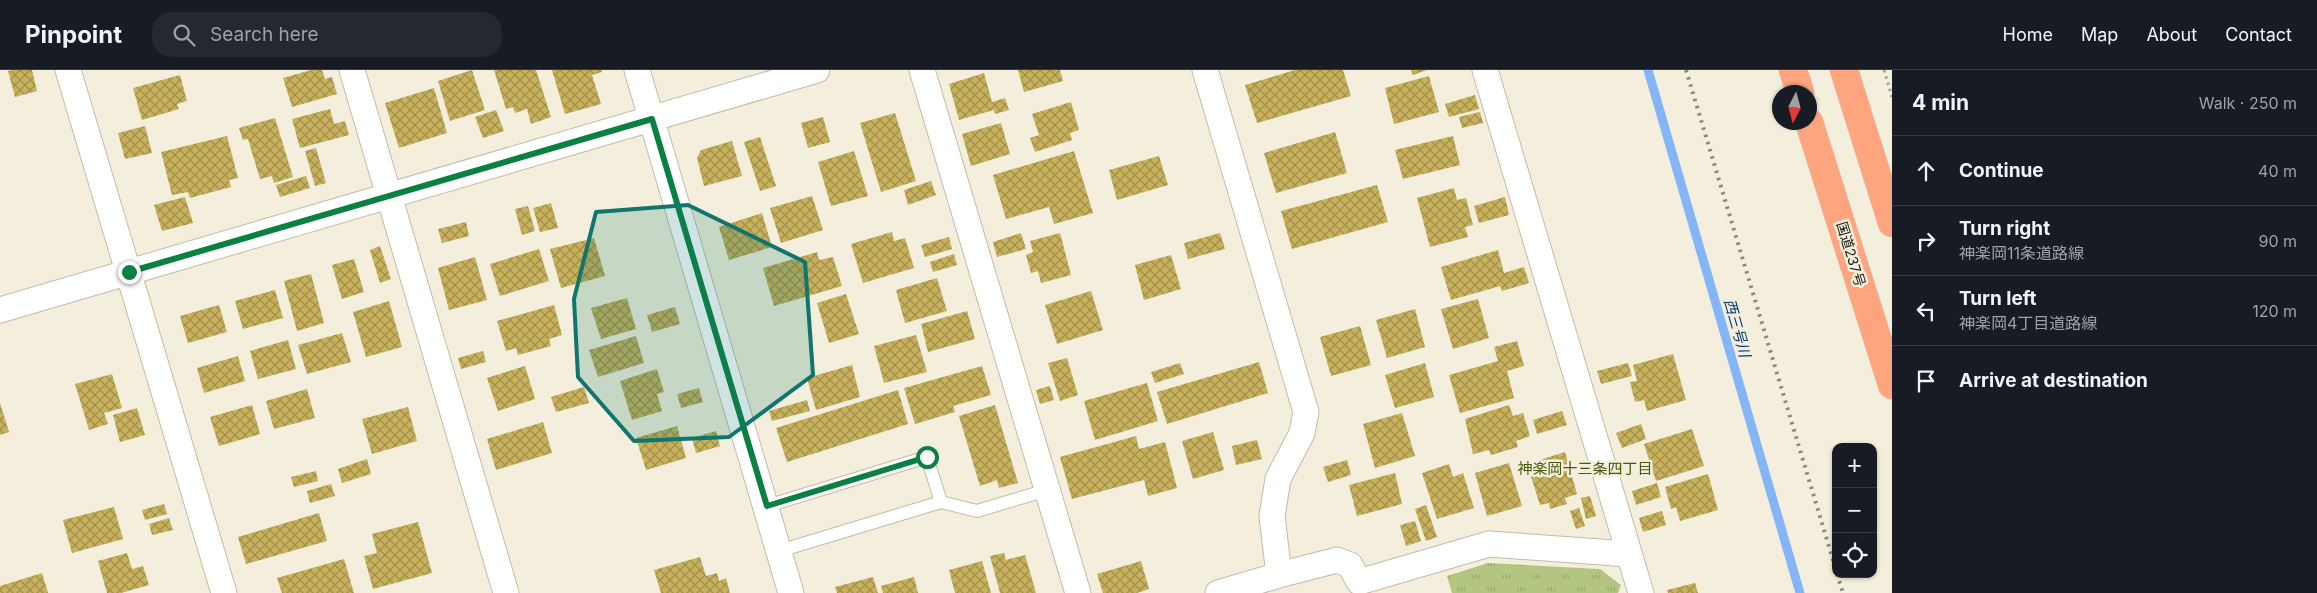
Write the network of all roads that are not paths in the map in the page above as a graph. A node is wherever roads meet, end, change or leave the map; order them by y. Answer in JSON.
{"nodes":[{"id":1,"x":68,"y":70,"type":"edge"},
{"id":2,"x":352,"y":70,"type":"edge"},
{"id":3,"x":637,"y":70,"type":"edge"},
{"id":4,"x":817,"y":70,"type":"edge"},
{"id":5,"x":922,"y":70,"type":"edge"},
{"id":6,"x":1205,"y":70,"type":"edge"},
{"id":7,"x":1485,"y":70,"type":"edge"},
{"id":8,"x":1793,"y":70,"type":"edge"},
{"id":9,"x":1844,"y":70,"type":"edge"},
{"id":10,"x":1798,"y":85,"type":"edge"},
{"id":11,"x":652,"y":119,"type":"junction"},
{"id":12,"x":1812,"y":130,"type":"edge"},
{"id":13,"x":389,"y":196,"type":"junction"},
{"id":14,"x":1892,"y":223,"type":"edge"},
{"id":15,"x":129,"y":272,"type":"junction"},
{"id":16,"x":0,"y":310,"type":"edge"},
{"id":17,"x":1892,"y":385,"type":"edge"},
{"id":18,"x":1047,"y":490,"type":"junction"},
{"id":19,"x":941,"y":502,"type":"junction"},
{"id":20,"x":767,"y":506,"type":"junction"},
{"id":21,"x":778,"y":552,"type":"junction"},
{"id":22,"x":1629,"y":554,"type":"junction"},
{"id":23,"x":1279,"y":574,"type":"junction"},
{"id":24,"x":1360,"y":587,"type":"edge"},
{"id":25,"x":224,"y":593,"type":"edge"},
{"id":26,"x":506,"y":593,"type":"edge"},
{"id":27,"x":791,"y":593,"type":"edge"},
{"id":28,"x":1078,"y":593,"type":"edge"},
{"id":29,"x":1218,"y":593,"type":"edge"},
{"id":30,"x":1641,"y":593,"type":"edge"}],
"edges":[{"from":1,"to":15,"type":"street"},
{"from":2,"to":13,"type":"street"},
{"from":3,"to":11,"type":"street"},
{"from":4,"to":11,"type":"street"},
{"from":5,"to":18,"type":"street"},
{"from":6,"to":23,"type":"street"},
{"from":7,"to":22,"type":"street"},
{"from":8,"to":10,"type":"highway"},
{"from":9,"to":14,"type":"highway"},
{"from":11,"to":13,"type":"street"},
{"from":11,"to":20,"type":"street"},
{"from":12,"to":17,"type":"highway","name":"国道237号"},
{"from":13,"to":15,"type":"street"},
{"from":13,"to":26,"type":"street"},
{"from":15,"to":16,"type":"street"},
{"from":15,"to":25,"type":"street"},
{"from":18,"to":19,"type":"lane"},
{"from":18,"to":28,"type":"street"},
{"from":19,"to":20,"type":"lane"},
{"from":19,"to":21,"type":"lane"},
{"from":20,"to":21,"type":"street"},
{"from":21,"to":27,"type":"street"},
{"from":22,"to":24,"type":"street"},
{"from":22,"to":30,"type":"street"},
{"from":23,"to":24,"type":"street"},
{"from":23,"to":29,"type":"street"}]}
